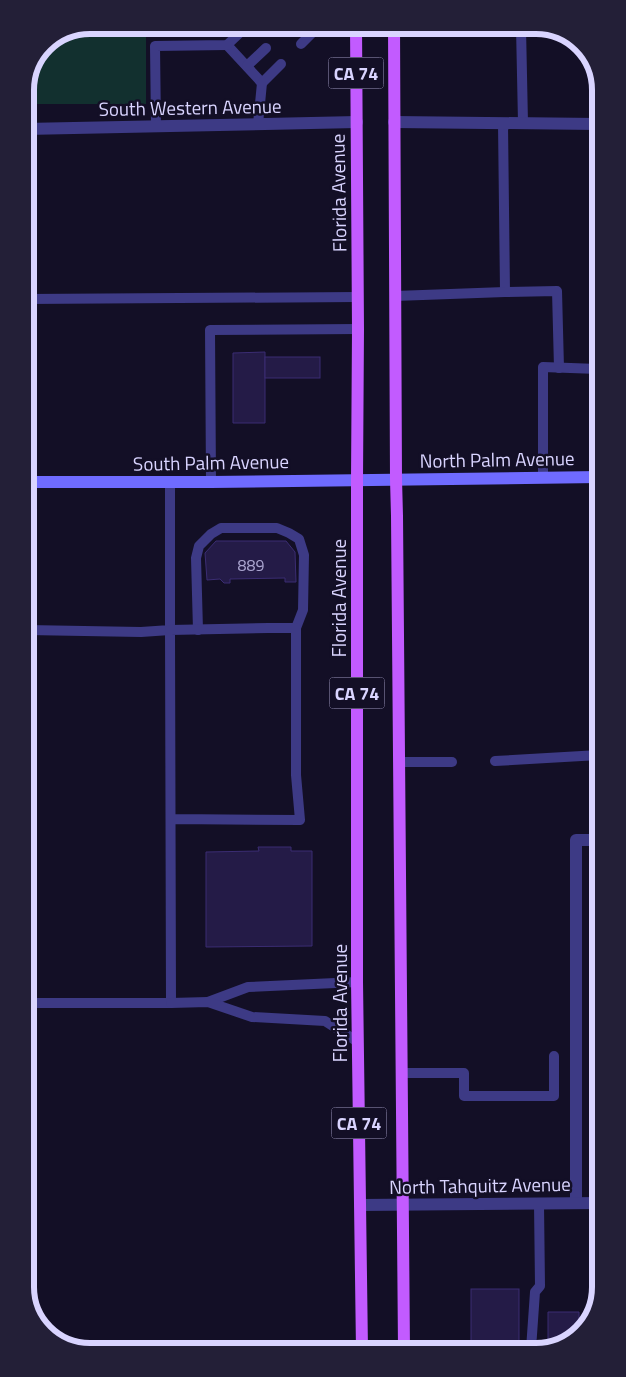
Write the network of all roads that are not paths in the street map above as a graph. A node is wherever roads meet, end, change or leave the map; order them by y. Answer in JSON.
{"nodes":[{"id":1,"x":238,"y":34,"type":"edge"},
{"id":2,"x":311,"y":34,"type":"edge"},
{"id":3,"x":356,"y":34,"type":"edge"},
{"id":4,"x":394,"y":34,"type":"edge"},
{"id":5,"x":521,"y":34,"type":"edge"},
{"id":6,"x":301,"y":44,"type":"dead end"},
{"id":7,"x":226,"y":45,"type":"junction"},
{"id":8,"x":266,"y":48,"type":"dead end"},
{"id":9,"x":281,"y":64,"type":"dead end"},
{"id":10,"x":247,"y":66,"type":"junction"},
{"id":11,"x":262,"y":83,"type":"junction"},
{"id":12,"x":356,"y":122,"type":"junction"},
{"id":13,"x":394,"y":122,"type":"junction"},
{"id":14,"x":524,"y":123,"type":"junction"},
{"id":15,"x":258,"y":124,"type":"junction"},
{"id":16,"x":502,"y":124,"type":"junction"},
{"id":17,"x":592,"y":124,"type":"edge"},
{"id":18,"x":156,"y":126,"type":"junction"},
{"id":19,"x":34,"y":129,"type":"edge"},
{"id":20,"x":505,"y":292,"type":"junction"},
{"id":21,"x":395,"y":296,"type":"junction"},
{"id":22,"x":358,"y":297,"type":"junction"},
{"id":23,"x":34,"y":299,"type":"edge"},
{"id":24,"x":358,"y":329,"type":"junction"},
{"id":25,"x":559,"y":368,"type":"junction"},
{"id":26,"x":592,"y":369,"type":"edge"},
{"id":27,"x":592,"y":476,"type":"edge"},
{"id":28,"x":543,"y":477,"type":"junction"},
{"id":29,"x":356,"y":479,"type":"junction"},
{"id":30,"x":396,"y":479,"type":"junction"},
{"id":31,"x":34,"y":482,"type":"edge"},
{"id":32,"x":170,"y":482,"type":"junction"},
{"id":33,"x":211,"y":482,"type":"junction"},
{"id":34,"x":296,"y":628,"type":"junction"},
{"id":35,"x":34,"y":630,"type":"edge"},
{"id":36,"x":170,"y":630,"type":"junction"},
{"id":37,"x":198,"y":630,"type":"junction"},
{"id":38,"x":592,"y":755,"type":"edge"},
{"id":39,"x":495,"y":761,"type":"dead end"},
{"id":40,"x":399,"y":762,"type":"junction"},
{"id":41,"x":452,"y":762,"type":"dead end"},
{"id":42,"x":171,"y":819,"type":"junction"},
{"id":43,"x":592,"y":840,"type":"edge"},
{"id":44,"x":357,"y":982,"type":"junction"},
{"id":45,"x":208,"y":1002,"type":"junction"},
{"id":46,"x":34,"y":1003,"type":"edge"},
{"id":47,"x":171,"y":1003,"type":"junction"},
{"id":48,"x":358,"y":1042,"type":"junction"},
{"id":49,"x":554,"y":1056,"type":"dead end"},
{"id":50,"x":401,"y":1073,"type":"junction"},
{"id":51,"x":576,"y":1203,"type":"junction"},
{"id":52,"x":592,"y":1203,"type":"edge"},
{"id":53,"x":539,"y":1204,"type":"junction"},
{"id":54,"x":360,"y":1205,"type":"junction"},
{"id":55,"x":402,"y":1205,"type":"junction"},
{"id":56,"x":362,"y":1343,"type":"edge"},
{"id":57,"x":404,"y":1343,"type":"edge"},
{"id":58,"x":531,"y":1343,"type":"edge"}],
"edges":[{"from":1,"to":7,"type":"lane"},
{"from":2,"to":6,"type":"lane"},
{"from":3,"to":12,"type":"main road","name":"Florida Avenue","number":"CA 74"},
{"from":4,"to":13,"type":"main road"},
{"from":5,"to":14,"type":"lane"},
{"from":7,"to":10,"type":"lane"},
{"from":7,"to":18,"type":"lane"},
{"from":8,"to":10,"type":"lane"},
{"from":9,"to":11,"type":"lane"},
{"from":10,"to":11,"type":"lane"},
{"from":11,"to":15,"type":"lane"},
{"from":12,"to":15,"type":"street","name":"South Western Avenue"},
{"from":12,"to":22,"type":"main road","name":"Florida Avenue","number":"CA 74"},
{"from":13,"to":16,"type":"street"},
{"from":13,"to":21,"type":"main road"},
{"from":14,"to":16,"type":"street"},
{"from":14,"to":17,"type":"street"},
{"from":15,"to":18,"type":"street","name":"South Western Avenue"},
{"from":16,"to":20,"type":"lane"},
{"from":18,"to":19,"type":"street","name":"South Western Avenue"},
{"from":20,"to":21,"type":"lane"},
{"from":20,"to":25,"type":"lane"},
{"from":21,"to":30,"type":"main road"},
{"from":22,"to":23,"type":"lane"},
{"from":22,"to":24,"type":"main road","name":"Florida Avenue","number":"CA 74"},
{"from":24,"to":29,"type":"main road","name":"Florida Avenue","number":"CA 74"},
{"from":24,"to":33,"type":"lane"},
{"from":25,"to":26,"type":"lane"},
{"from":25,"to":28,"type":"lane"},
{"from":27,"to":28,"type":"street","name":"North Palm Avenue"},
{"from":28,"to":30,"type":"street","name":"North Palm Avenue"},
{"from":29,"to":30,"type":"street","name":"South Palm Avenue"},
{"from":29,"to":33,"type":"street","name":"South Palm Avenue"},
{"from":29,"to":44,"type":"main road","name":"Florida Avenue","number":"CA 74"},
{"from":30,"to":40,"type":"main road"},
{"from":31,"to":32,"type":"street","name":"South Palm Avenue"},
{"from":32,"to":33,"type":"street","name":"South Palm Avenue"},
{"from":32,"to":36,"type":"lane"},
{"from":34,"to":37,"type":"lane"},
{"from":34,"to":37,"type":"lane"},
{"from":34,"to":42,"type":"lane"},
{"from":35,"to":36,"type":"lane"},
{"from":36,"to":37,"type":"lane"},
{"from":36,"to":42,"type":"lane"},
{"from":38,"to":39,"type":"lane"},
{"from":40,"to":41,"type":"lane"},
{"from":40,"to":50,"type":"main road"},
{"from":42,"to":47,"type":"lane"},
{"from":43,"to":51,"type":"street"},
{"from":44,"to":45,"type":"lane"},
{"from":44,"to":48,"type":"main road","name":"Florida Avenue","number":"CA 74"},
{"from":45,"to":47,"type":"lane"},
{"from":45,"to":48,"type":"lane"},
{"from":46,"to":47,"type":"lane"},
{"from":48,"to":54,"type":"main road","name":"Florida Avenue","number":"CA 74"},
{"from":49,"to":50,"type":"lane"},
{"from":50,"to":55,"type":"main road"},
{"from":51,"to":52,"type":"street","name":"North Tahquitz Avenue"},
{"from":51,"to":53,"type":"street","name":"North Tahquitz Avenue"},
{"from":53,"to":55,"type":"street","name":"North Tahquitz Avenue"},
{"from":53,"to":58,"type":"lane"},
{"from":54,"to":55,"type":"street","name":"North Tahquitz Avenue"},
{"from":54,"to":56,"type":"main road","name":"Florida Avenue","number":"CA 74"},
{"from":55,"to":57,"type":"main road"}]}
